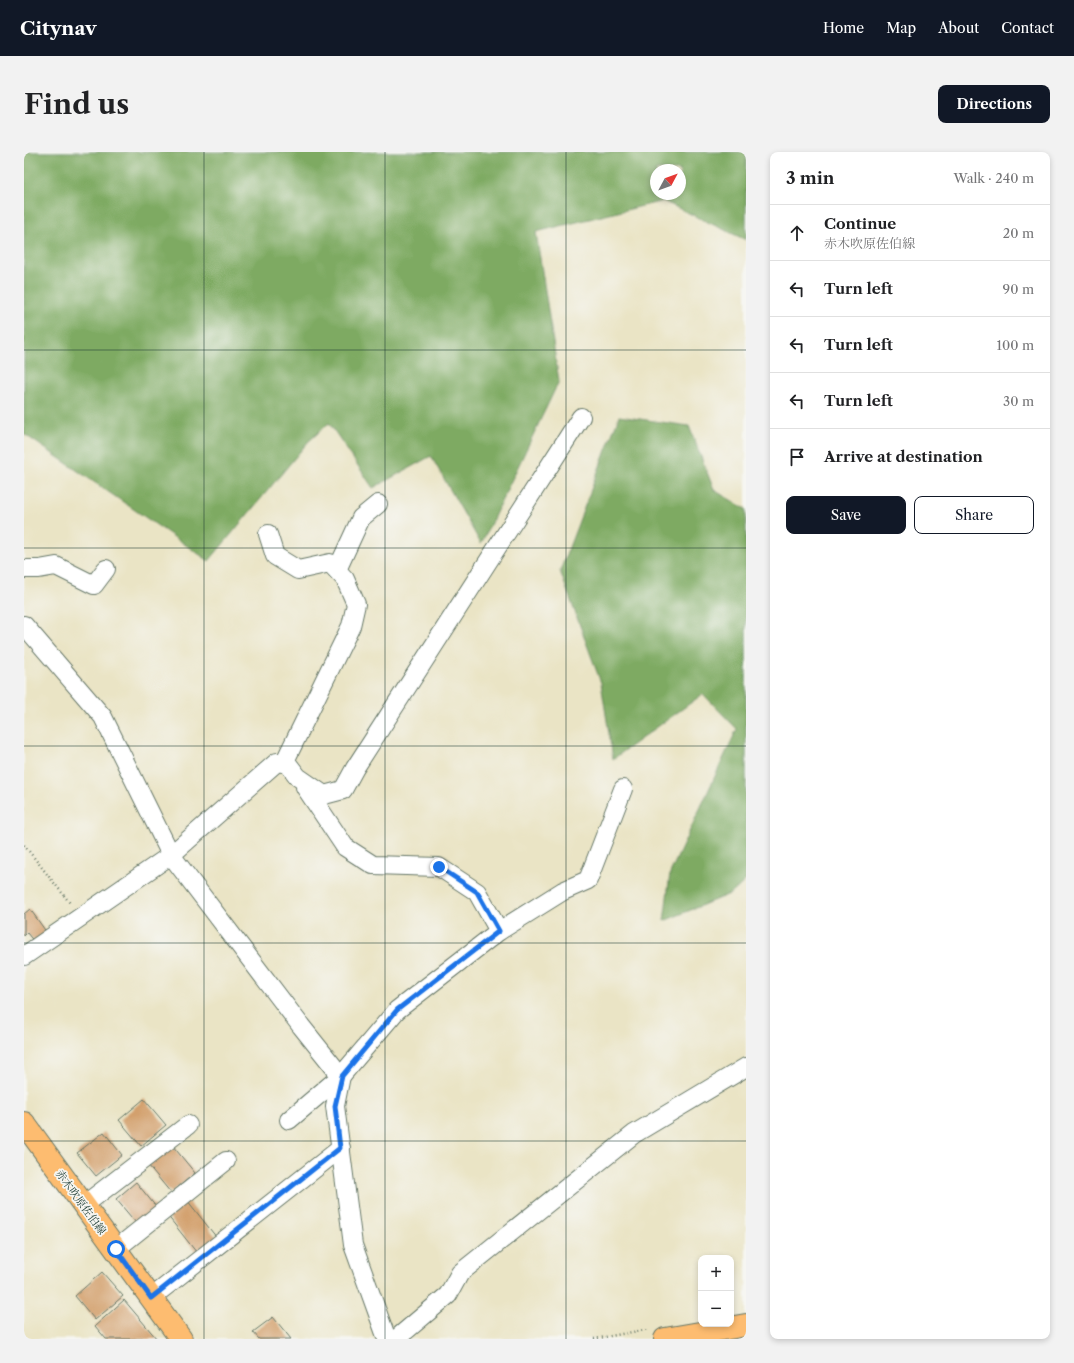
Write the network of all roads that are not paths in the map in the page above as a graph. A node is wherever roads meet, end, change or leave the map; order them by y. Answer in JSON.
{"nodes":[{"id":1,"x":581,"y":417,"type":"dead end"},
{"id":2,"x":378,"y":504,"type":"dead end"},
{"id":3,"x":268,"y":534,"type":"dead end"},
{"id":4,"x":24,"y":569,"type":"edge"},
{"id":5,"x":106,"y":569,"type":"dead end"},
{"id":6,"x":337,"y":570,"type":"junction"},
{"id":7,"x":24,"y":625,"type":"edge"},
{"id":8,"x":284,"y":763,"type":"junction"},
{"id":9,"x":298,"y":777,"type":"junction"},
{"id":10,"x":623,"y":789,"type":"dead end"},
{"id":11,"x":171,"y":855,"type":"junction"},
{"id":12,"x":499,"y":931,"type":"junction"},
{"id":13,"x":24,"y":956,"type":"edge"},
{"id":14,"x":746,"y":1067,"type":"edge"},
{"id":15,"x":342,"y":1076,"type":"junction"},
{"id":16,"x":289,"y":1120,"type":"dead end"},
{"id":17,"x":24,"y":1123,"type":"edge"},
{"id":18,"x":188,"y":1125,"type":"dead end"},
{"id":19,"x":340,"y":1148,"type":"junction"},
{"id":20,"x":226,"y":1161,"type":"dead end"},
{"id":21,"x":84,"y":1205,"type":"junction"},
{"id":22,"x":116,"y":1249,"type":"junction"},
{"id":23,"x":151,"y":1298,"type":"junction"},
{"id":24,"x":746,"y":1325,"type":"edge"},
{"id":25,"x":181,"y":1339,"type":"edge"},
{"id":26,"x":387,"y":1339,"type":"edge"},
{"id":27,"x":396,"y":1339,"type":"edge"},
{"id":28,"x":665,"y":1339,"type":"edge"}],
"edges":[{"from":1,"to":9,"type":"street"},
{"from":2,"to":6,"type":"street"},
{"from":3,"to":6,"type":"street"},
{"from":4,"to":5,"type":"street"},
{"from":6,"to":8,"type":"street"},
{"from":7,"to":11,"type":"street"},
{"from":8,"to":9,"type":"street"},
{"from":8,"to":11,"type":"street"},
{"from":9,"to":12,"type":"street"},
{"from":10,"to":12,"type":"street"},
{"from":11,"to":13,"type":"street"},
{"from":11,"to":15,"type":"street"},
{"from":12,"to":15,"type":"street"},
{"from":14,"to":27,"type":"street"},
{"from":15,"to":16,"type":"street"},
{"from":15,"to":19,"type":"street"},
{"from":17,"to":21,"type":"main road","name":"赤木吹原佐伯線"},
{"from":18,"to":21,"type":"street"},
{"from":19,"to":23,"type":"street"},
{"from":19,"to":26,"type":"street"},
{"from":20,"to":22,"type":"street"},
{"from":21,"to":22,"type":"main road","name":"赤木吹原佐伯線"},
{"from":22,"to":23,"type":"main road","name":"赤木吹原佐伯線"},
{"from":23,"to":25,"type":"main road","name":"赤木吹原佐伯線"},
{"from":24,"to":28,"type":"main road"}]}
